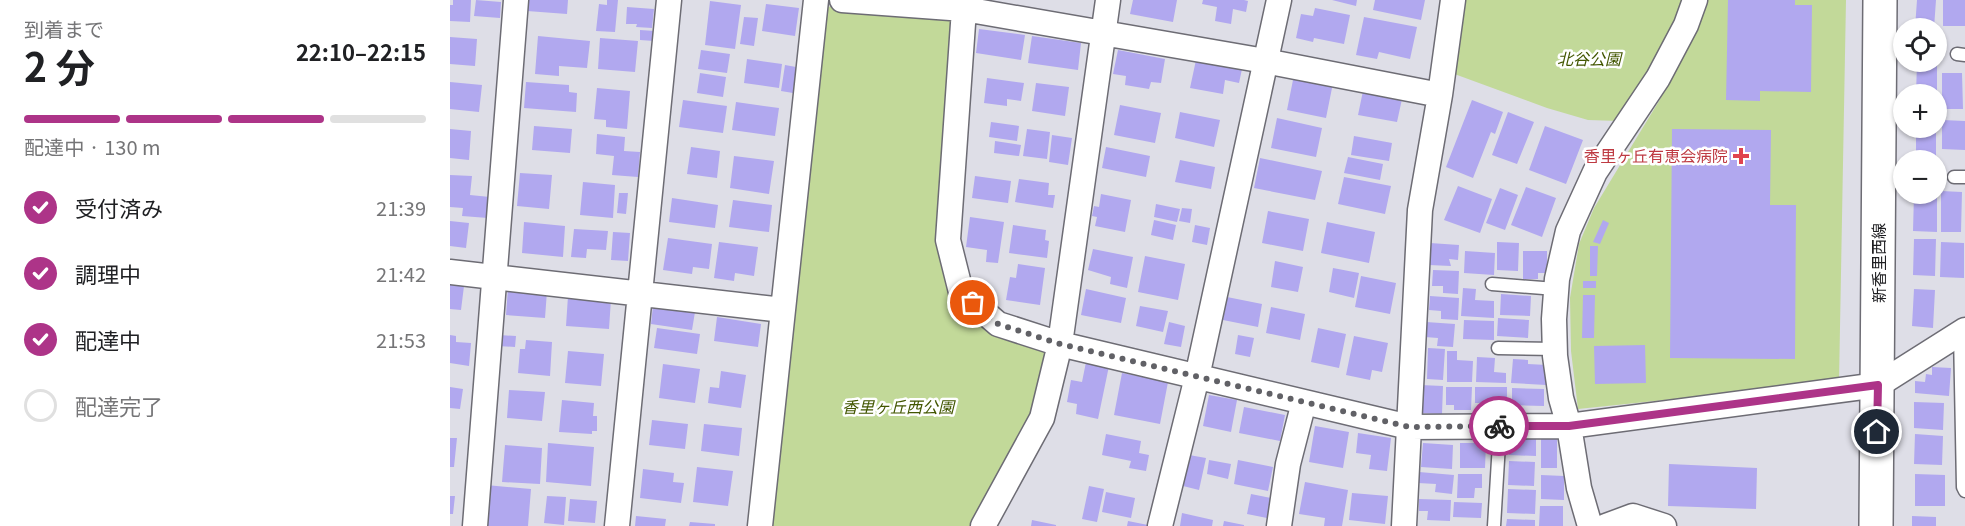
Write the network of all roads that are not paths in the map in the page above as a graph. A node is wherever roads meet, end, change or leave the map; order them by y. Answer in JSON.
{"nodes":[{"id":1,"x":516,"y":0,"type":"edge"},
{"id":2,"x":669,"y":0,"type":"edge"},
{"id":3,"x":816,"y":0,"type":"edge"},
{"id":4,"x":842,"y":0,"type":"edge"},
{"id":5,"x":1108,"y":0,"type":"edge"},
{"id":6,"x":1279,"y":0,"type":"edge"},
{"id":7,"x":1453,"y":0,"type":"edge"},
{"id":8,"x":1695,"y":0,"type":"edge"},
{"id":9,"x":1880,"y":0,"type":"edge"},
{"id":10,"x":964,"y":9,"type":"junction"},
{"id":11,"x":1103,"y":33,"type":"junction"},
{"id":12,"x":1265,"y":61,"type":"junction"},
{"id":13,"x":1440,"y":95,"type":"junction"},
{"id":14,"x":450,"y":272,"type":"edge"},
{"id":15,"x":494,"y":278,"type":"junction"},
{"id":16,"x":1492,"y":284,"type":"dead end"},
{"id":17,"x":1556,"y":290,"type":"junction"},
{"id":18,"x":640,"y":294,"type":"junction"},
{"id":19,"x":783,"y":310,"type":"junction"},
{"id":20,"x":1963,"y":332,"type":"edge"},
{"id":21,"x":1060,"y":344,"type":"junction"},
{"id":22,"x":1498,"y":348,"type":"dead end"},
{"id":23,"x":1555,"y":349,"type":"junction"},
{"id":24,"x":1197,"y":377,"type":"junction"},
{"id":25,"x":1878,"y":385,"type":"junction"},
{"id":26,"x":1304,"y":402,"type":"junction"},
{"id":27,"x":1500,"y":426,"type":"junction"},
{"id":28,"x":1569,"y":426,"type":"junction"},
{"id":29,"x":1409,"y":427,"type":"junction"},
{"id":30,"x":1965,"y":490,"type":"edge"},
{"id":31,"x":474,"y":526,"type":"edge"},
{"id":32,"x":617,"y":526,"type":"edge"},
{"id":33,"x":760,"y":526,"type":"edge"},
{"id":34,"x":983,"y":526,"type":"edge"},
{"id":35,"x":1160,"y":526,"type":"edge"},
{"id":36,"x":1279,"y":526,"type":"edge"},
{"id":37,"x":1404,"y":526,"type":"edge"},
{"id":38,"x":1494,"y":526,"type":"edge"},
{"id":39,"x":1590,"y":526,"type":"edge"},
{"id":40,"x":1606,"y":526,"type":"edge"},
{"id":41,"x":1664,"y":526,"type":"edge"},
{"id":42,"x":1876,"y":526,"type":"edge"}],
"edges":[{"from":1,"to":15,"type":"street"},
{"from":2,"to":18,"type":"street"},
{"from":3,"to":19,"type":"street"},
{"from":4,"to":10,"type":"street"},
{"from":5,"to":11,"type":"street"},
{"from":6,"to":12,"type":"street"},
{"from":7,"to":13,"type":"street"},
{"from":8,"to":17,"type":"street"},
{"from":9,"to":25,"type":"street","name":"新香里西線"},
{"from":10,"to":11,"type":"street"},
{"from":10,"to":21,"type":"street"},
{"from":11,"to":12,"type":"street"},
{"from":11,"to":21,"type":"street"},
{"from":12,"to":13,"type":"street"},
{"from":12,"to":24,"type":"street"},
{"from":13,"to":29,"type":"street"},
{"from":14,"to":15,"type":"street"},
{"from":15,"to":18,"type":"street"},
{"from":15,"to":31,"type":"street"},
{"from":16,"to":17,"type":"lane"},
{"from":17,"to":23,"type":"street"},
{"from":18,"to":19,"type":"street"},
{"from":18,"to":32,"type":"street"},
{"from":19,"to":33,"type":"street"},
{"from":20,"to":25,"type":"street"},
{"from":20,"to":30,"type":"lane"},
{"from":21,"to":24,"type":"street"},
{"from":21,"to":34,"type":"street"},
{"from":22,"to":23,"type":"lane"},
{"from":23,"to":28,"type":"street"},
{"from":24,"to":26,"type":"street"},
{"from":24,"to":35,"type":"street"},
{"from":25,"to":28,"type":"street"},
{"from":25,"to":42,"type":"street","name":"新香里西線"},
{"from":26,"to":29,"type":"street"},
{"from":26,"to":36,"type":"street"},
{"from":27,"to":28,"type":"street"},
{"from":27,"to":29,"type":"street"},
{"from":27,"to":38,"type":"lane"},
{"from":28,"to":39,"type":"street"},
{"from":29,"to":37,"type":"street"},
{"from":40,"to":41,"type":"street"}]}
